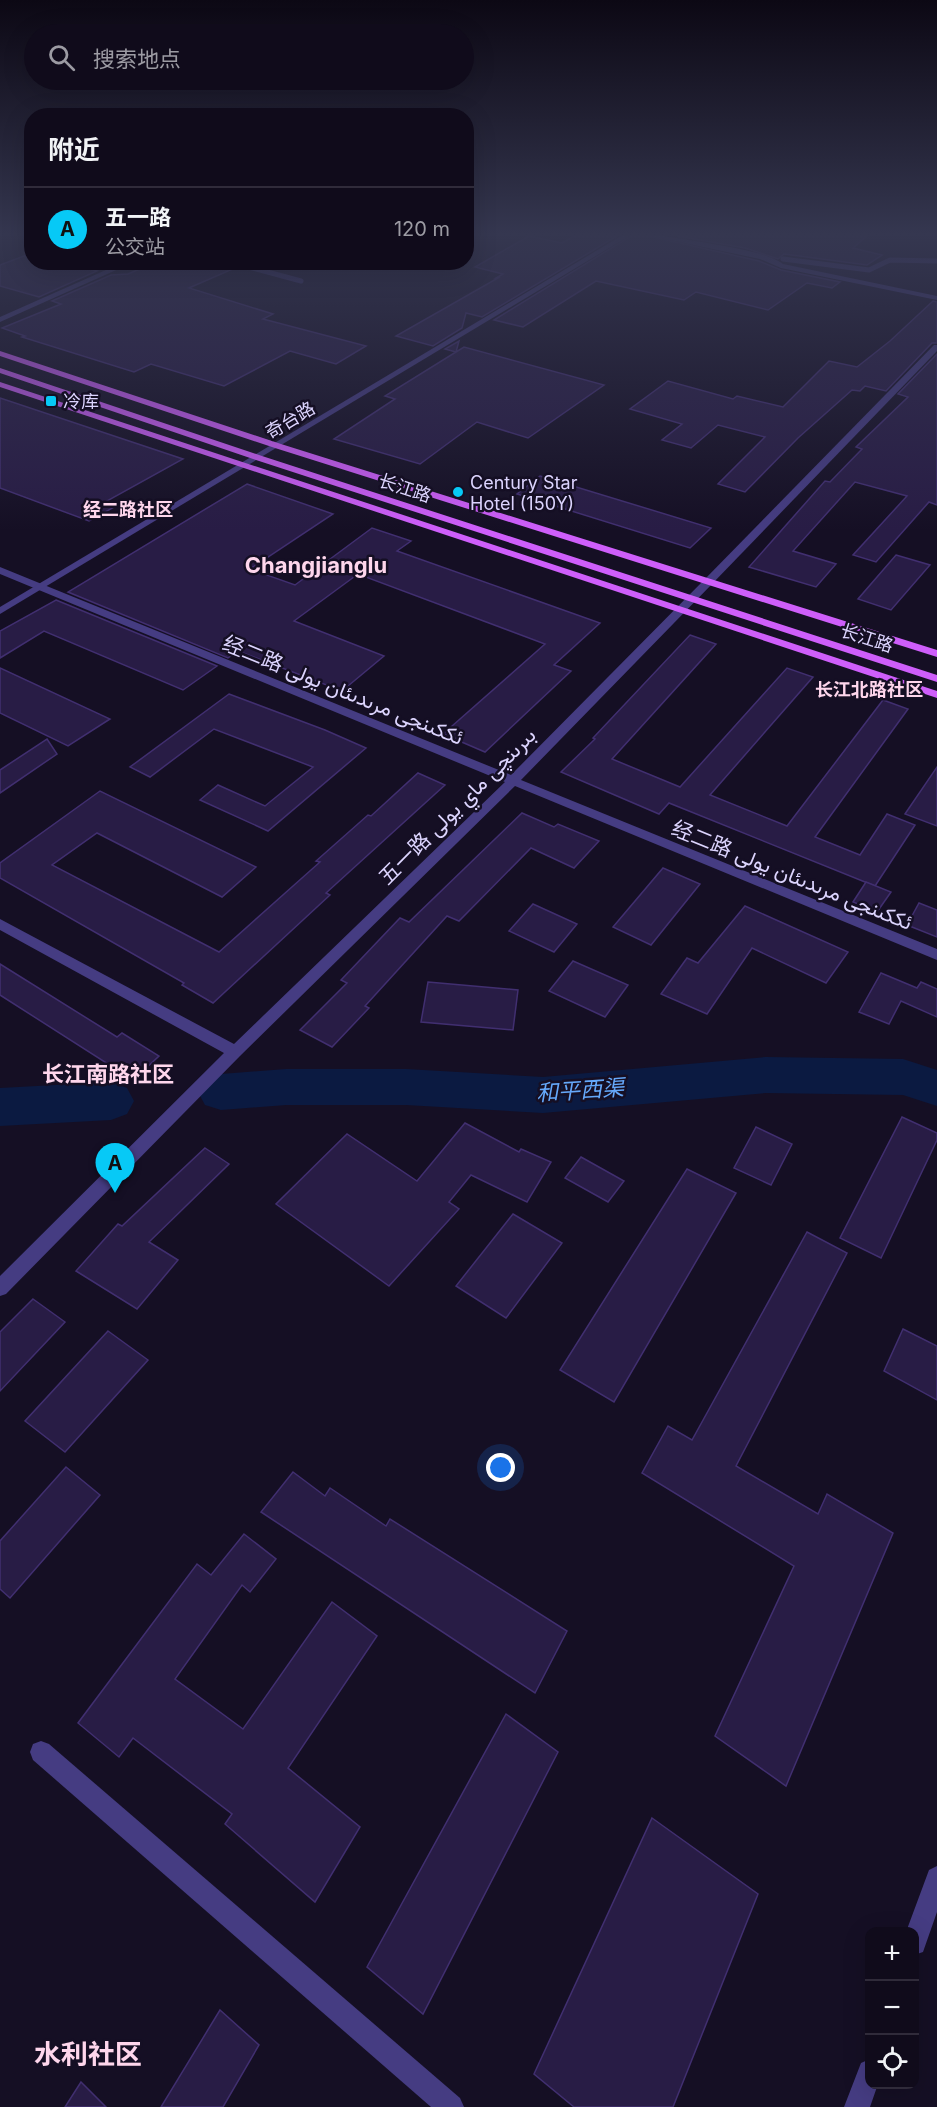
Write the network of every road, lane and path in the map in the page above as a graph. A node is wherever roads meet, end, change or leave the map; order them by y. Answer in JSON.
{"nodes":[{"id":1,"x":463,"y":334,"type":"edge"},
{"id":2,"x":937,"y":347,"type":"edge"},
{"id":3,"x":0,"y":353,"type":"edge"},
{"id":4,"x":0,"y":370,"type":"edge"},
{"id":5,"x":0,"y":384,"type":"edge"},
{"id":6,"x":278,"y":446,"type":"junction"},
{"id":7,"x":259,"y":458,"type":"junction"},
{"id":8,"x":246,"y":466,"type":"junction"},
{"id":9,"x":0,"y":570,"type":"edge"},
{"id":10,"x":708,"y":582,"type":"junction"},
{"id":11,"x":40,"y":587,"type":"junction"},
{"id":12,"x":694,"y":598,"type":"junction"},
{"id":13,"x":682,"y":610,"type":"junction"},
{"id":14,"x":0,"y":611,"type":"edge"},
{"id":15,"x":937,"y":654,"type":"edge"},
{"id":16,"x":937,"y":679,"type":"edge"},
{"id":17,"x":937,"y":694,"type":"edge"},
{"id":18,"x":513,"y":781,"type":"junction"},
{"id":19,"x":0,"y":924,"type":"edge"},
{"id":20,"x":937,"y":955,"type":"edge"},
{"id":21,"x":235,"y":1052,"type":"junction"},
{"id":22,"x":0,"y":1288,"type":"edge"},
{"id":23,"x":40,"y":1752,"type":"dead end"},
{"id":24,"x":937,"y":1878,"type":"edge"},
{"id":25,"x":919,"y":1931,"type":"edge"},
{"id":26,"x":865,"y":2085,"type":"edge"},
{"id":27,"x":451,"y":2107,"type":"edge"},
{"id":28,"x":857,"y":2107,"type":"edge"}],
"edges":[{"from":1,"to":6,"type":"street","name":"奇台路"},
{"from":2,"to":10,"type":"street","name":"五一路 بىرىنچى ماي يولى"},
{"from":3,"to":6,"type":"main road","name":"长江路"},
{"from":4,"to":7,"type":"main road","name":"长江路"},
{"from":5,"to":8,"type":"main road"},
{"from":6,"to":7,"type":"street","name":"奇台路"},
{"from":6,"to":10,"type":"main road","name":"长江路"},
{"from":7,"to":8,"type":"street","name":"奇台路"},
{"from":7,"to":12,"type":"main road","name":"长江路"},
{"from":8,"to":11,"type":"street","name":"奇台路"},
{"from":8,"to":13,"type":"main road"},
{"from":9,"to":11,"type":"street","name":"经二路 ئككىنجى مرىدىئان يولى"},
{"from":10,"to":12,"type":"street","name":"五一路 بىرىنچى ماي يولى"},
{"from":10,"to":15,"type":"main road","name":"长江路"},
{"from":11,"to":14,"type":"street","name":"奇台路"},
{"from":11,"to":18,"type":"street","name":"经二路 ئككىنجى مرىدىئان يولى"},
{"from":12,"to":13,"type":"street","name":"五一路 بىرىنچى ماي يولى"},
{"from":12,"to":16,"type":"main road","name":"长江路"},
{"from":13,"to":17,"type":"main road"},
{"from":13,"to":18,"type":"street","name":"五一路 بىرىنچى ماي يولى"},
{"from":18,"to":20,"type":"street","name":"经二路 ئككىنجى مرىدىئان يولى"},
{"from":18,"to":21,"type":"street","name":"五一路 بىرىنچى ماي يولى"},
{"from":19,"to":21,"type":"street"},
{"from":21,"to":22,"type":"street","name":"五一路 بىرىنچى ماي يولى"},
{"from":23,"to":27,"type":"street"},
{"from":24,"to":25,"type":"street"},
{"from":26,"to":28,"type":"street"}]}
